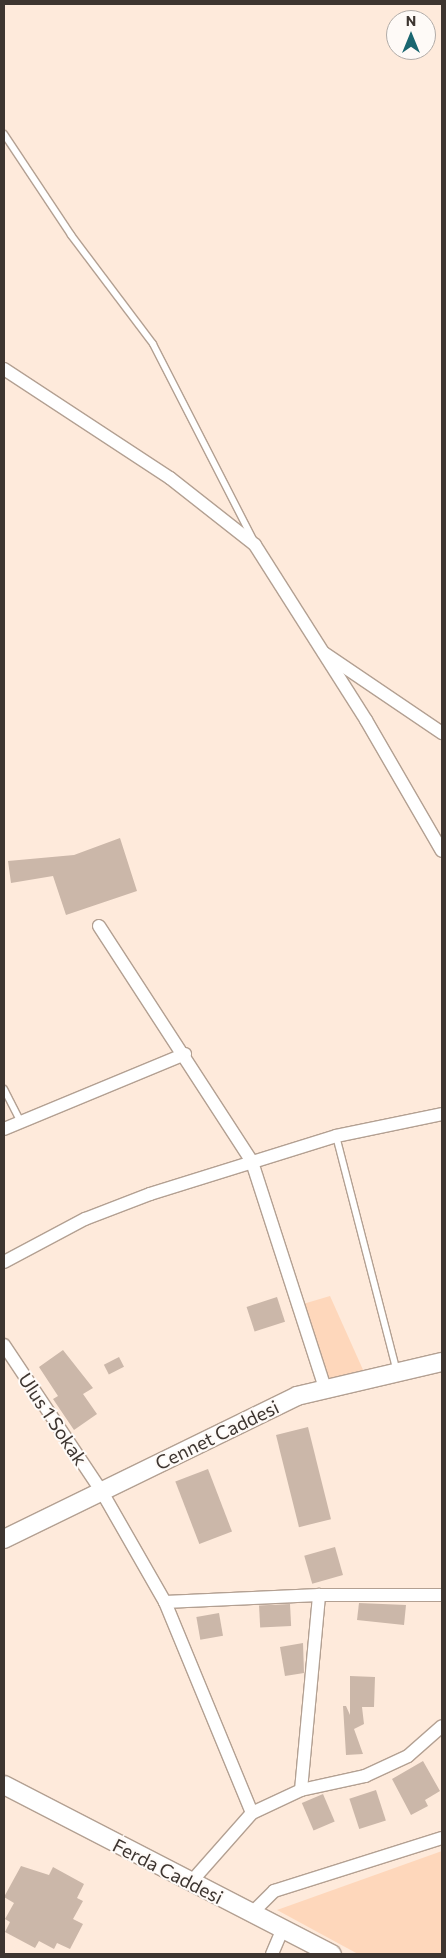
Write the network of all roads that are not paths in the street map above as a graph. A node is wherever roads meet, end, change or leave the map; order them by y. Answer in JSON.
{"nodes":[{"id":1,"x":4,"y":134,"type":"edge"},
{"id":2,"x":4,"y":369,"type":"edge"},
{"id":3,"x":255,"y":545,"type":"junction"},
{"id":4,"x":318,"y":649,"type":"junction"},
{"id":5,"x":442,"y":733,"type":"edge"},
{"id":6,"x":442,"y":851,"type":"edge"},
{"id":7,"x":100,"y":926,"type":"dead end"},
{"id":8,"x":185,"y":1054,"type":"junction"},
{"id":9,"x":4,"y":1089,"type":"edge"},
{"id":10,"x":442,"y":1114,"type":"edge"},
{"id":11,"x":21,"y":1122,"type":"junction"},
{"id":12,"x":4,"y":1129,"type":"edge"},
{"id":13,"x":336,"y":1136,"type":"junction"},
{"id":14,"x":252,"y":1162,"type":"junction"},
{"id":15,"x":4,"y":1262,"type":"edge"},
{"id":16,"x":4,"y":1345,"type":"edge"},
{"id":17,"x":442,"y":1362,"type":"edge"},
{"id":18,"x":397,"y":1372,"type":"junction"},
{"id":19,"x":325,"y":1388,"type":"junction"},
{"id":20,"x":102,"y":1492,"type":"junction"},
{"id":21,"x":4,"y":1539,"type":"edge"},
{"id":22,"x":319,"y":1595,"type":"junction"},
{"id":23,"x":442,"y":1595,"type":"edge"},
{"id":24,"x":165,"y":1602,"type":"junction"},
{"id":25,"x":442,"y":1726,"type":"edge"},
{"id":26,"x":4,"y":1785,"type":"edge"},
{"id":27,"x":301,"y":1790,"type":"junction"},
{"id":28,"x":252,"y":1813,"type":"junction"},
{"id":29,"x":442,"y":1838,"type":"edge"},
{"id":30,"x":191,"y":1882,"type":"junction"},
{"id":31,"x":252,"y":1914,"type":"junction"},
{"id":32,"x":282,"y":1931,"type":"junction"},
{"id":33,"x":272,"y":1954,"type":"edge"},
{"id":34,"x":332,"y":1954,"type":"edge"}],
"edges":[{"from":1,"to":3,"type":"lane"},
{"from":2,"to":3,"type":"street"},
{"from":3,"to":4,"type":"street"},
{"from":4,"to":5,"type":"street"},
{"from":4,"to":6,"type":"street"},
{"from":7,"to":8,"type":"street"},
{"from":8,"to":11,"type":"street"},
{"from":8,"to":14,"type":"street"},
{"from":9,"to":11,"type":"lane"},
{"from":10,"to":13,"type":"street"},
{"from":11,"to":12,"type":"street"},
{"from":13,"to":14,"type":"street"},
{"from":13,"to":18,"type":"lane"},
{"from":14,"to":15,"type":"street"},
{"from":14,"to":19,"type":"street"},
{"from":16,"to":20,"type":"street","name":"Ulus 1 Sokak"},
{"from":17,"to":18,"type":"street","name":"Cennet Caddesi"},
{"from":18,"to":19,"type":"street","name":"Cennet Caddesi"},
{"from":19,"to":20,"type":"street","name":"Cennet Caddesi"},
{"from":20,"to":21,"type":"street","name":"Cennet Caddesi"},
{"from":20,"to":24,"type":"street","name":"Ulus 1 Sokak"},
{"from":22,"to":23,"type":"street"},
{"from":22,"to":24,"type":"street"},
{"from":22,"to":27,"type":"street"},
{"from":24,"to":28,"type":"street","name":"Ulus 1 Sokak"},
{"from":25,"to":27,"type":"street"},
{"from":26,"to":30,"type":"street","name":"Ferda Caddesi"},
{"from":27,"to":28,"type":"street"},
{"from":28,"to":30,"type":"street"},
{"from":29,"to":31,"type":"street"},
{"from":30,"to":31,"type":"street","name":"Ferda Caddesi"},
{"from":31,"to":32,"type":"street","name":"Ferda Caddesi"},
{"from":32,"to":33,"type":"street"},
{"from":32,"to":34,"type":"street","name":"Ferda Caddesi"}]}
